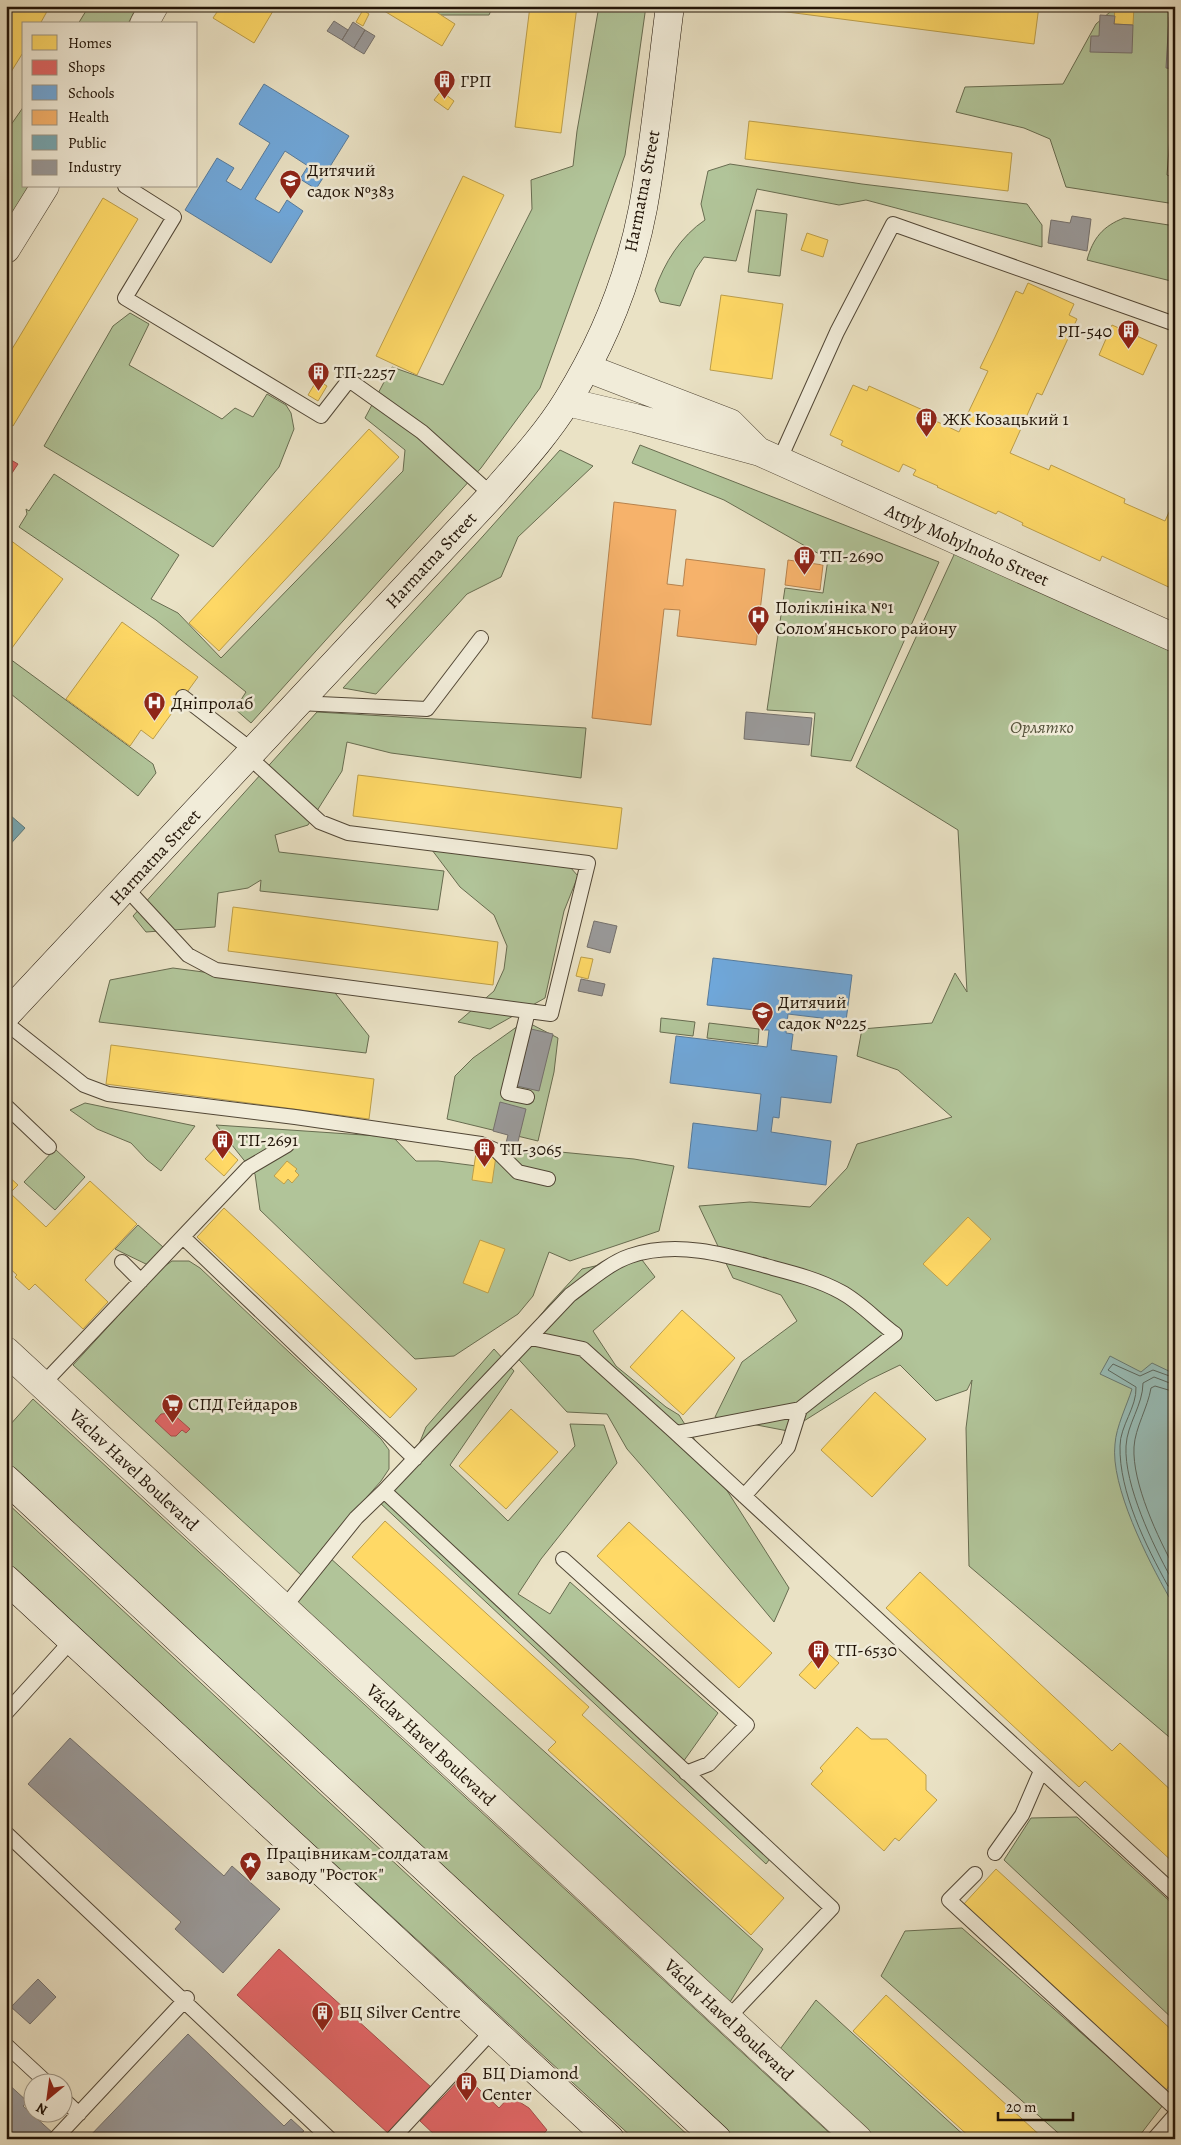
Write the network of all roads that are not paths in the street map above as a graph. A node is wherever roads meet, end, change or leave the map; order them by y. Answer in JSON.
{"nodes":[{"id":1,"x":154,"y":6,"type":"edge"},
{"id":2,"x":670,"y":6,"type":"edge"},
{"id":3,"x":145,"y":22,"type":"edge"},
{"id":4,"x":43,"y":188,"type":"edge"},
{"id":5,"x":128,"y":188,"type":"edge"},
{"id":6,"x":6,"y":249,"type":"edge"},
{"id":7,"x":1175,"y":324,"type":"edge"},
{"id":8,"x":587,"y":368,"type":"junction"},
{"id":9,"x":567,"y":402,"type":"junction"},
{"id":10,"x":769,"y":456,"type":"junction"},
{"id":11,"x":492,"y":495,"type":"junction"},
{"id":12,"x":481,"y":638,"type":"dead end"},
{"id":13,"x":1175,"y":638,"type":"edge"},
{"id":14,"x":183,"y":697,"type":"dead end"},
{"id":15,"x":297,"y":703,"type":"junction"},
{"id":16,"x":251,"y":753,"type":"junction"},
{"id":17,"x":126,"y":888,"type":"junction"},
{"id":18,"x":528,"y":1011,"type":"junction"},
{"id":19,"x":6,"y":1015,"type":"edge"},
{"id":20,"x":6,"y":1023,"type":"edge"},
{"id":21,"x":527,"y":1098,"type":"dead end"},
{"id":22,"x":6,"y":1106,"type":"edge"},
{"id":23,"x":287,"y":1145,"type":"dead end"},
{"id":24,"x":49,"y":1147,"type":"dead end"},
{"id":25,"x":548,"y":1179,"type":"dead end"},
{"id":26,"x":183,"y":1237,"type":"junction"},
{"id":27,"x":122,"y":1262,"type":"dead end"},
{"id":28,"x":141,"y":1281,"type":"junction"},
{"id":29,"x":531,"y":1338,"type":"junction"},
{"id":30,"x":6,"y":1351,"type":"edge"},
{"id":31,"x":42,"y":1385,"type":"junction"},
{"id":32,"x":800,"y":1409,"type":"junction"},
{"id":33,"x":676,"y":1433,"type":"junction"},
{"id":34,"x":415,"y":1458,"type":"junction"},
{"id":35,"x":6,"y":1480,"type":"edge"},
{"id":36,"x":384,"y":1492,"type":"junction"},
{"id":37,"x":744,"y":1496,"type":"junction"},
{"id":38,"x":563,"y":1559,"type":"dead end"},
{"id":39,"x":6,"y":1579,"type":"edge"},
{"id":40,"x":283,"y":1608,"type":"junction"},
{"id":41,"x":72,"y":1640,"type":"junction"},
{"id":42,"x":6,"y":1713,"type":"edge"},
{"id":43,"x":686,"y":1772,"type":"junction"},
{"id":44,"x":1041,"y":1772,"type":"junction"},
{"id":45,"x":6,"y":1833,"type":"edge"},
{"id":46,"x":995,"y":1853,"type":"dead end"},
{"id":47,"x":975,"y":1874,"type":"dead end"},
{"id":48,"x":1175,"y":1894,"type":"edge"},
{"id":49,"x":185,"y":1999,"type":"junction"},
{"id":50,"x":728,"y":2018,"type":"junction"},
{"id":51,"x":493,"y":2030,"type":"junction"},
{"id":52,"x":6,"y":2045,"type":"edge"},
{"id":53,"x":35,"y":2072,"type":"edge"},
{"id":54,"x":72,"y":2107,"type":"edge"},
{"id":55,"x":1175,"y":2108,"type":"edge"},
{"id":56,"x":79,"y":2114,"type":"junction"},
{"id":57,"x":1175,"y":2115,"type":"edge"},
{"id":58,"x":55,"y":2139,"type":"edge"},
{"id":59,"x":330,"y":2139,"type":"edge"},
{"id":60,"x":392,"y":2139,"type":"edge"},
{"id":61,"x":610,"y":2139,"type":"edge"},
{"id":62,"x":717,"y":2139,"type":"edge"},
{"id":63,"x":858,"y":2139,"type":"edge"},
{"id":64,"x":1154,"y":2139,"type":"edge"}],
"edges":[{"from":1,"to":3,"type":"street"},
{"from":2,"to":8,"type":"street","name":"Harmatna Street"},
{"from":4,"to":6,"type":"street"},
{"from":5,"to":11,"type":"lane"},
{"from":7,"to":10,"type":"lane"},
{"from":8,"to":9,"type":"street","name":"Harmatna Street"},
{"from":8,"to":10,"type":"street","name":"Attyly Mohylnoho Street"},
{"from":9,"to":10,"type":"street","name":"Attyly Mohylnoho Street"},
{"from":9,"to":11,"type":"street","name":"Harmatna Street"},
{"from":10,"to":13,"type":"street","name":"Attyly Mohylnoho Street"},
{"from":11,"to":15,"type":"street","name":"Harmatna Street"},
{"from":12,"to":15,"type":"lane"},
{"from":14,"to":16,"type":"lane"},
{"from":15,"to":16,"type":"street","name":"Harmatna Street"},
{"from":16,"to":17,"type":"street","name":"Harmatna Street"},
{"from":16,"to":18,"type":"lane"},
{"from":17,"to":18,"type":"lane"},
{"from":17,"to":19,"type":"street","name":"Harmatna Street"},
{"from":18,"to":21,"type":"lane"},
{"from":20,"to":25,"type":"lane"},
{"from":22,"to":24,"type":"lane"},
{"from":23,"to":26,"type":"lane"},
{"from":26,"to":28,"type":"lane"},
{"from":26,"to":34,"type":"lane"},
{"from":27,"to":28,"type":"lane"},
{"from":28,"to":31,"type":"lane"},
{"from":29,"to":32,"type":"lane"},
{"from":29,"to":33,"type":"lane"},
{"from":29,"to":34,"type":"lane"},
{"from":30,"to":31,"type":"street","name":"Václav Havel Boulevard"},
{"from":31,"to":40,"type":"street","name":"Václav Havel Boulevard"},
{"from":32,"to":33,"type":"lane"},
{"from":32,"to":37,"type":"lane"},
{"from":33,"to":37,"type":"lane"},
{"from":34,"to":36,"type":"lane"},
{"from":35,"to":62,"type":"street"},
{"from":36,"to":40,"type":"lane"},
{"from":36,"to":43,"type":"lane"},
{"from":37,"to":44,"type":"lane"},
{"from":38,"to":43,"type":"lane"},
{"from":39,"to":41,"type":"street"},
{"from":40,"to":50,"type":"street","name":"Václav Havel Boulevard"},
{"from":41,"to":42,"type":"lane"},
{"from":41,"to":51,"type":"street"},
{"from":43,"to":50,"type":"lane"},
{"from":44,"to":46,"type":"lane"},
{"from":44,"to":48,"type":"lane"},
{"from":45,"to":49,"type":"lane"},
{"from":47,"to":55,"type":"lane"},
{"from":49,"to":56,"type":"lane"},
{"from":49,"to":59,"type":"lane"},
{"from":50,"to":63,"type":"street","name":"Václav Havel Boulevard"},
{"from":51,"to":60,"type":"lane"},
{"from":51,"to":61,"type":"street"},
{"from":52,"to":53,"type":"lane"},
{"from":54,"to":56,"type":"lane"},
{"from":56,"to":58,"type":"lane"},
{"from":57,"to":64,"type":"lane"}]}
